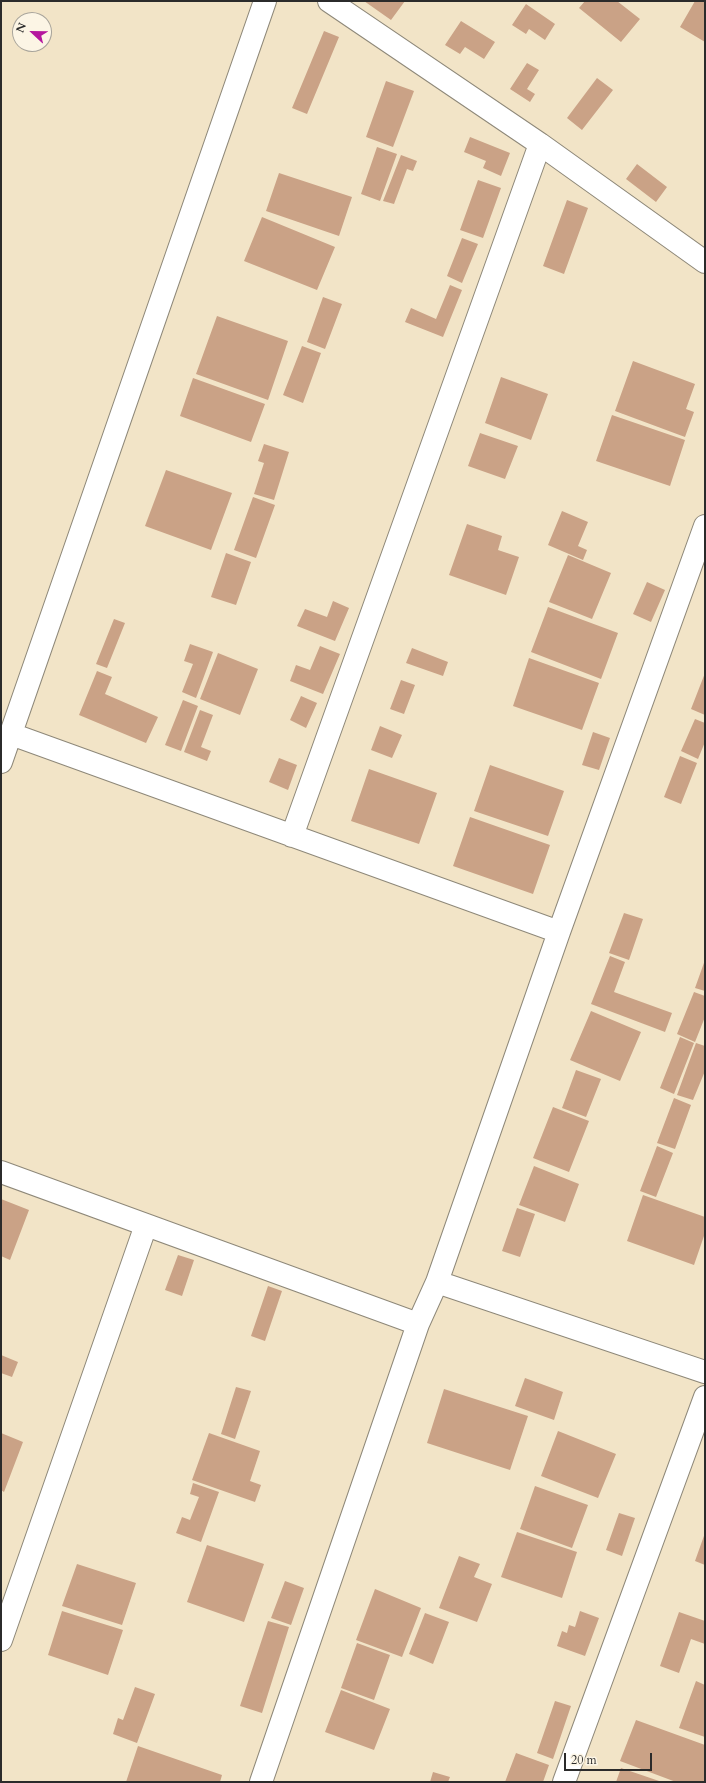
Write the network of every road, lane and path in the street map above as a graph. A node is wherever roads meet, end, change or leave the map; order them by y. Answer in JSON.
{"nodes":[{"id":1,"x":265,"y":1,"type":"edge"},
{"id":2,"x":329,"y":1,"type":"edge"},
{"id":3,"x":540,"y":144,"type":"junction"},
{"id":4,"x":705,"y":262,"type":"edge"},
{"id":5,"x":705,"y":526,"type":"edge"},
{"id":6,"x":11,"y":734,"type":"junction"},
{"id":7,"x":1,"y":762,"type":"edge"},
{"id":8,"x":292,"y":836,"type":"junction"},
{"id":9,"x":559,"y":932,"type":"junction"},
{"id":10,"x":1,"y":1172,"type":"edge"},
{"id":11,"x":146,"y":1225,"type":"junction"},
{"id":12,"x":437,"y":1282,"type":"junction"},
{"id":13,"x":418,"y":1324,"type":"junction"},
{"id":14,"x":705,"y":1372,"type":"edge"},
{"id":15,"x":705,"y":1397,"type":"edge"},
{"id":16,"x":1,"y":1640,"type":"edge"},
{"id":17,"x":261,"y":1782,"type":"edge"},
{"id":18,"x":564,"y":1782,"type":"edge"}],
"edges":[{"from":1,"to":6,"type":"street"},
{"from":2,"to":3,"type":"street"},
{"from":3,"to":4,"type":"street"},
{"from":3,"to":8,"type":"street"},
{"from":5,"to":9,"type":"street"},
{"from":6,"to":7,"type":"street"},
{"from":6,"to":8,"type":"street"},
{"from":8,"to":9,"type":"street"},
{"from":9,"to":12,"type":"street"},
{"from":10,"to":11,"type":"street"},
{"from":11,"to":13,"type":"street"},
{"from":11,"to":16,"type":"street"},
{"from":12,"to":13,"type":"street"},
{"from":12,"to":14,"type":"street"},
{"from":13,"to":17,"type":"street"},
{"from":15,"to":18,"type":"street"}]}
